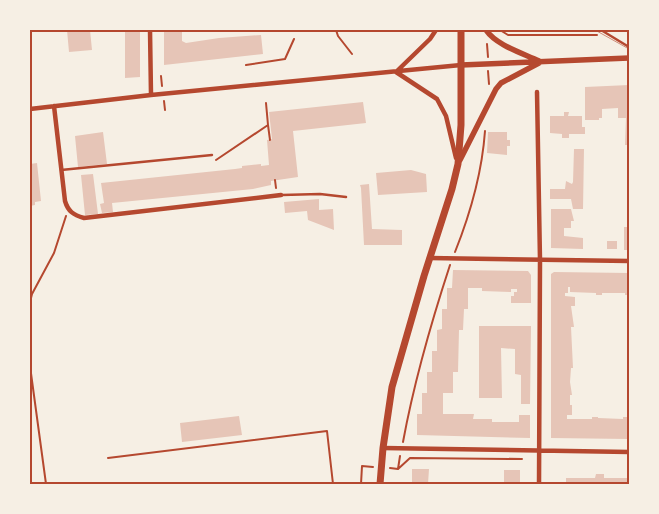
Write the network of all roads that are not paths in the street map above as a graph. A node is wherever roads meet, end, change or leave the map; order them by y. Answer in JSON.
{"nodes":[{"id":1,"x":150,"y":30,"type":"edge"},
{"id":2,"x":436,"y":30,"type":"edge"},
{"id":3,"x":461,"y":30,"type":"edge"},
{"id":4,"x":486,"y":30,"type":"edge"},
{"id":5,"x":600,"y":30,"type":"edge"},
{"id":6,"x":629,"y":47,"type":"edge"},
{"id":7,"x":629,"y":58,"type":"edge"},
{"id":8,"x":541,"y":62,"type":"junction"},
{"id":9,"x":460,"y":65,"type":"junction"},
{"id":10,"x":396,"y":72,"type":"junction"},
{"id":11,"x":537,"y":92,"type":"dead end"},
{"id":12,"x":151,"y":95,"type":"junction"},
{"id":13,"x":54,"y":106,"type":"junction"},
{"id":14,"x":30,"y":109,"type":"edge"},
{"id":15,"x":212,"y":155,"type":"dead end"},
{"id":16,"x":458,"y":164,"type":"junction"},
{"id":17,"x":61,"y":170,"type":"junction"},
{"id":18,"x":281,"y":195,"type":"joint"},
{"id":19,"x":346,"y":197,"type":"dead end"},
{"id":20,"x":430,"y":258,"type":"junction"},
{"id":21,"x":540,"y":260,"type":"junction"},
{"id":22,"x":629,"y":260,"type":"edge"},
{"id":23,"x":383,"y":448,"type":"junction"},
{"id":24,"x":539,"y":450,"type":"junction"},
{"id":25,"x":629,"y":452,"type":"edge"},
{"id":26,"x":380,"y":484,"type":"edge"},
{"id":27,"x":539,"y":484,"type":"edge"}],
"edges":[{"from":1,"to":12,"type":"street"},
{"from":2,"to":10,"type":"street"},
{"from":3,"to":9,"type":"main road"},
{"from":4,"to":8,"type":"street"},
{"from":5,"to":6,"type":"lane"},
{"from":7,"to":8,"type":"street"},
{"from":8,"to":9,"type":"street"},
{"from":8,"to":16,"type":"street"},
{"from":9,"to":10,"type":"street"},
{"from":9,"to":16,"type":"main road"},
{"from":10,"to":12,"type":"street"},
{"from":10,"to":16,"type":"street"},
{"from":11,"to":21,"type":"street"},
{"from":12,"to":13,"type":"street"},
{"from":13,"to":14,"type":"street"},
{"from":13,"to":17,"type":"street"},
{"from":15,"to":17,"type":"lane"},
{"from":16,"to":20,"type":"main road"},
{"from":17,"to":18,"type":"street"},
{"from":18,"to":19,"type":"lane"},
{"from":20,"to":21,"type":"street"},
{"from":20,"to":23,"type":"main road"},
{"from":21,"to":22,"type":"street"},
{"from":21,"to":24,"type":"street"},
{"from":23,"to":24,"type":"street"},
{"from":23,"to":26,"type":"main road"},
{"from":24,"to":25,"type":"street"},
{"from":24,"to":27,"type":"street"}]}
